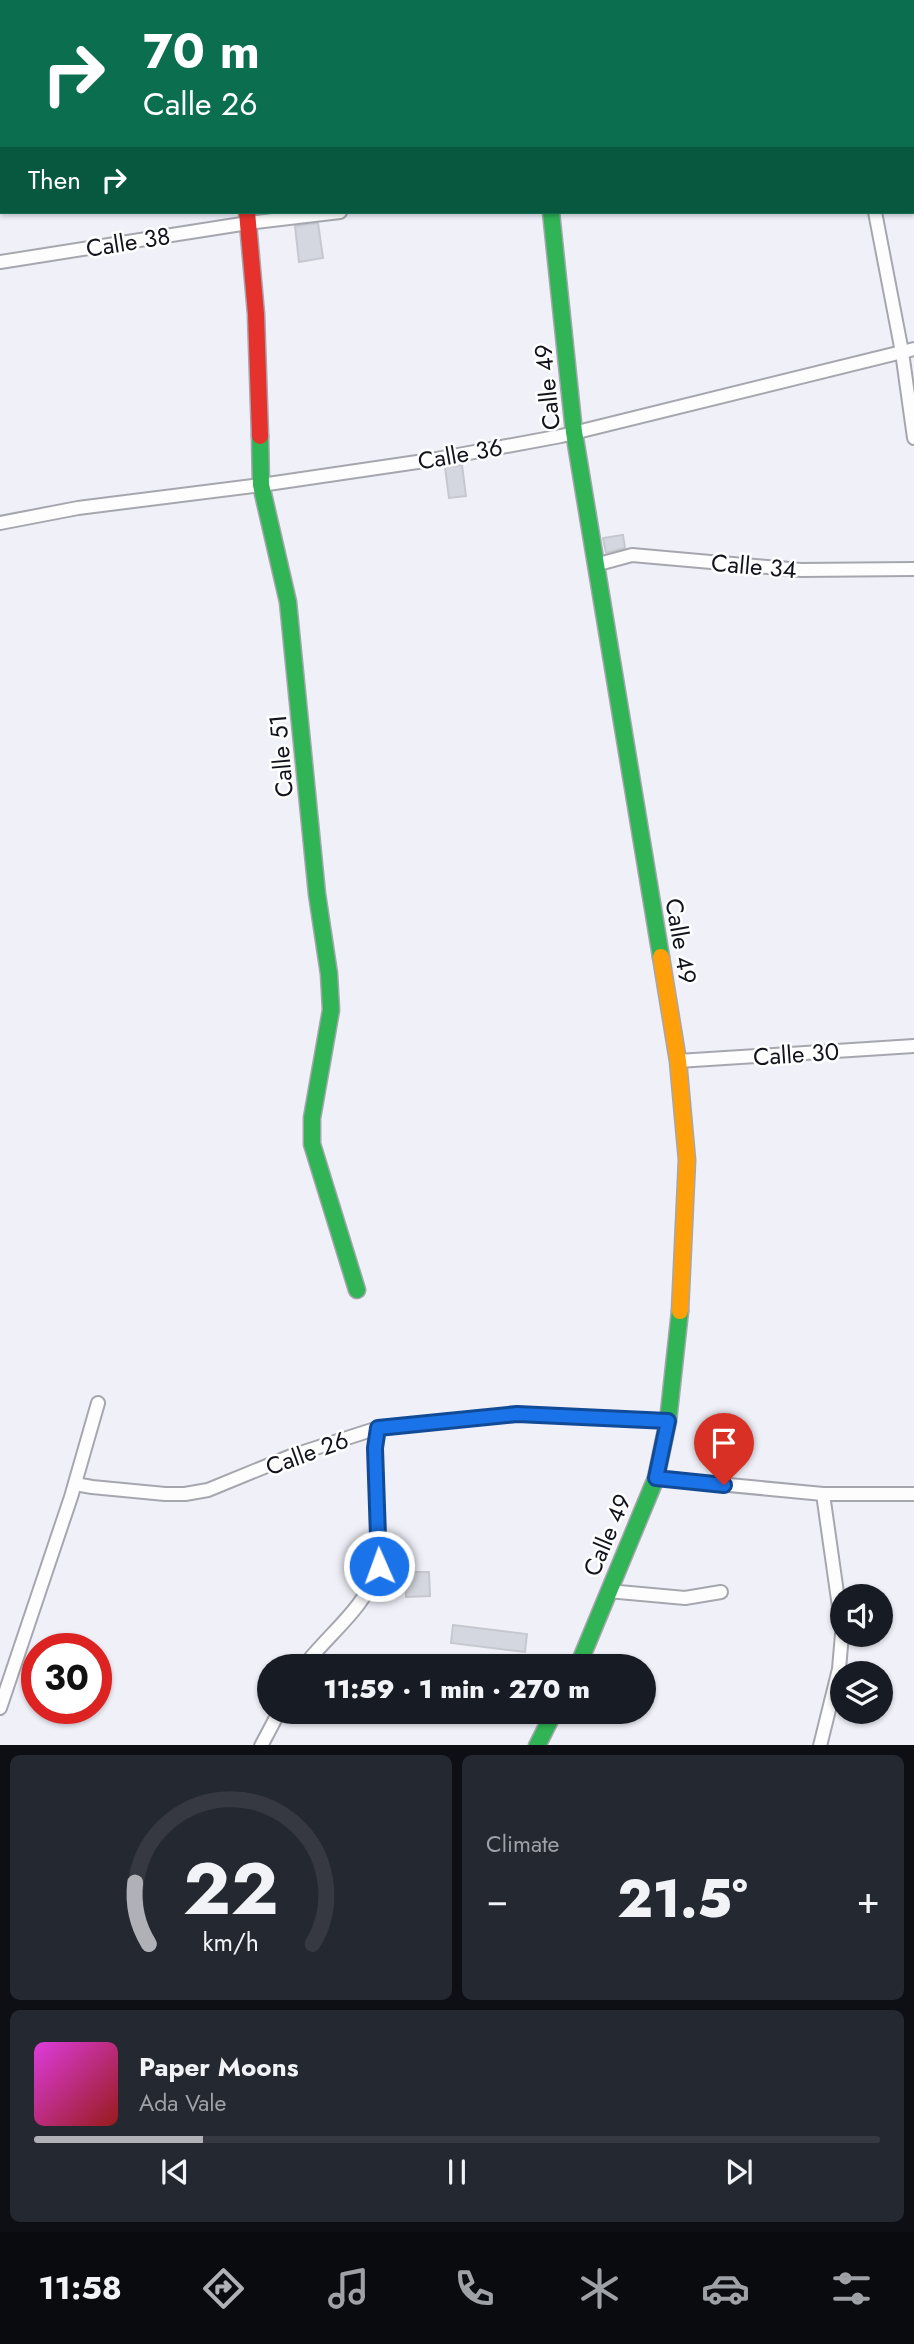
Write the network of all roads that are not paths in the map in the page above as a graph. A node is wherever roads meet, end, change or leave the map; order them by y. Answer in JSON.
{"nodes":[{"id":1,"x":303,"y":214,"type":"edge"},
{"id":2,"x":551,"y":214,"type":"edge"},
{"id":3,"x":875,"y":214,"type":"edge"},
{"id":4,"x":247,"y":217,"type":"edge"},
{"id":5,"x":0,"y":262,"type":"edge"},
{"id":6,"x":908,"y":351,"type":"edge"},
{"id":7,"x":574,"y":432,"type":"junction"},
{"id":8,"x":914,"y":438,"type":"edge"},
{"id":9,"x":261,"y":485,"type":"junction"},
{"id":10,"x":0,"y":523,"type":"edge"},
{"id":11,"x":595,"y":565,"type":"junction"},
{"id":12,"x":914,"y":569,"type":"edge"},
{"id":13,"x":914,"y":1045,"type":"edge"},
{"id":14,"x":678,"y":1061,"type":"junction"},
{"id":15,"x":357,"y":1290,"type":"dead end"},
{"id":16,"x":98,"y":1402,"type":"dead end"},
{"id":17,"x":668,"y":1421,"type":"junction"},
{"id":18,"x":378,"y":1428,"type":"junction"},
{"id":19,"x":656,"y":1478,"type":"junction"},
{"id":20,"x":75,"y":1484,"type":"junction"},
{"id":21,"x":823,"y":1494,"type":"junction"},
{"id":22,"x":914,"y":1494,"type":"edge"},
{"id":23,"x":836,"y":1584,"type":"edge"},
{"id":24,"x":607,"y":1591,"type":"junction"},
{"id":25,"x":721,"y":1592,"type":"dead end"},
{"id":26,"x":841,"y":1647,"type":"edge"},
{"id":27,"x":315,"y":1654,"type":"edge"},
{"id":28,"x":583,"y":1654,"type":"edge"},
{"id":29,"x":0,"y":1707,"type":"edge"},
{"id":30,"x":272,"y":1724,"type":"edge"},
{"id":31,"x":550,"y":1724,"type":"edge"},
{"id":32,"x":261,"y":1745,"type":"edge"},
{"id":33,"x":542,"y":1745,"type":"edge"},
{"id":34,"x":820,"y":1745,"type":"edge"}],
"edges":[{"from":1,"to":4,"type":"street","name":"Calle 38"},
{"from":2,"to":7,"type":"street","name":"Calle 49"},
{"from":3,"to":6,"type":"street"},
{"from":4,"to":5,"type":"street","name":"Calle 38"},
{"from":4,"to":9,"type":"street","name":"Calle 51"},
{"from":6,"to":7,"type":"street","name":"Calle 36"},
{"from":6,"to":8,"type":"street"},
{"from":7,"to":9,"type":"street","name":"Calle 36"},
{"from":7,"to":11,"type":"street","name":"Calle 49"},
{"from":9,"to":10,"type":"street","name":"Calle 36"},
{"from":9,"to":15,"type":"street","name":"Calle 51"},
{"from":11,"to":12,"type":"street","name":"Calle 34"},
{"from":11,"to":14,"type":"street","name":"Calle 49"},
{"from":13,"to":14,"type":"street","name":"Calle 30"},
{"from":14,"to":17,"type":"street","name":"Calle 49"},
{"from":16,"to":20,"type":"street"},
{"from":17,"to":18,"type":"street","name":"Calle 26"},
{"from":17,"to":19,"type":"street","name":"Calle 49"},
{"from":18,"to":20,"type":"street","name":"Calle 26"},
{"from":18,"to":27,"type":"street"},
{"from":19,"to":21,"type":"street"},
{"from":19,"to":24,"type":"street","name":"Calle 49"},
{"from":20,"to":29,"type":"street"},
{"from":21,"to":22,"type":"street"},
{"from":21,"to":23,"type":"street"},
{"from":24,"to":25,"type":"street"},
{"from":24,"to":28,"type":"street","name":"Calle 49"},
{"from":26,"to":34,"type":"street"},
{"from":30,"to":32,"type":"street"},
{"from":31,"to":33,"type":"street"}]}
